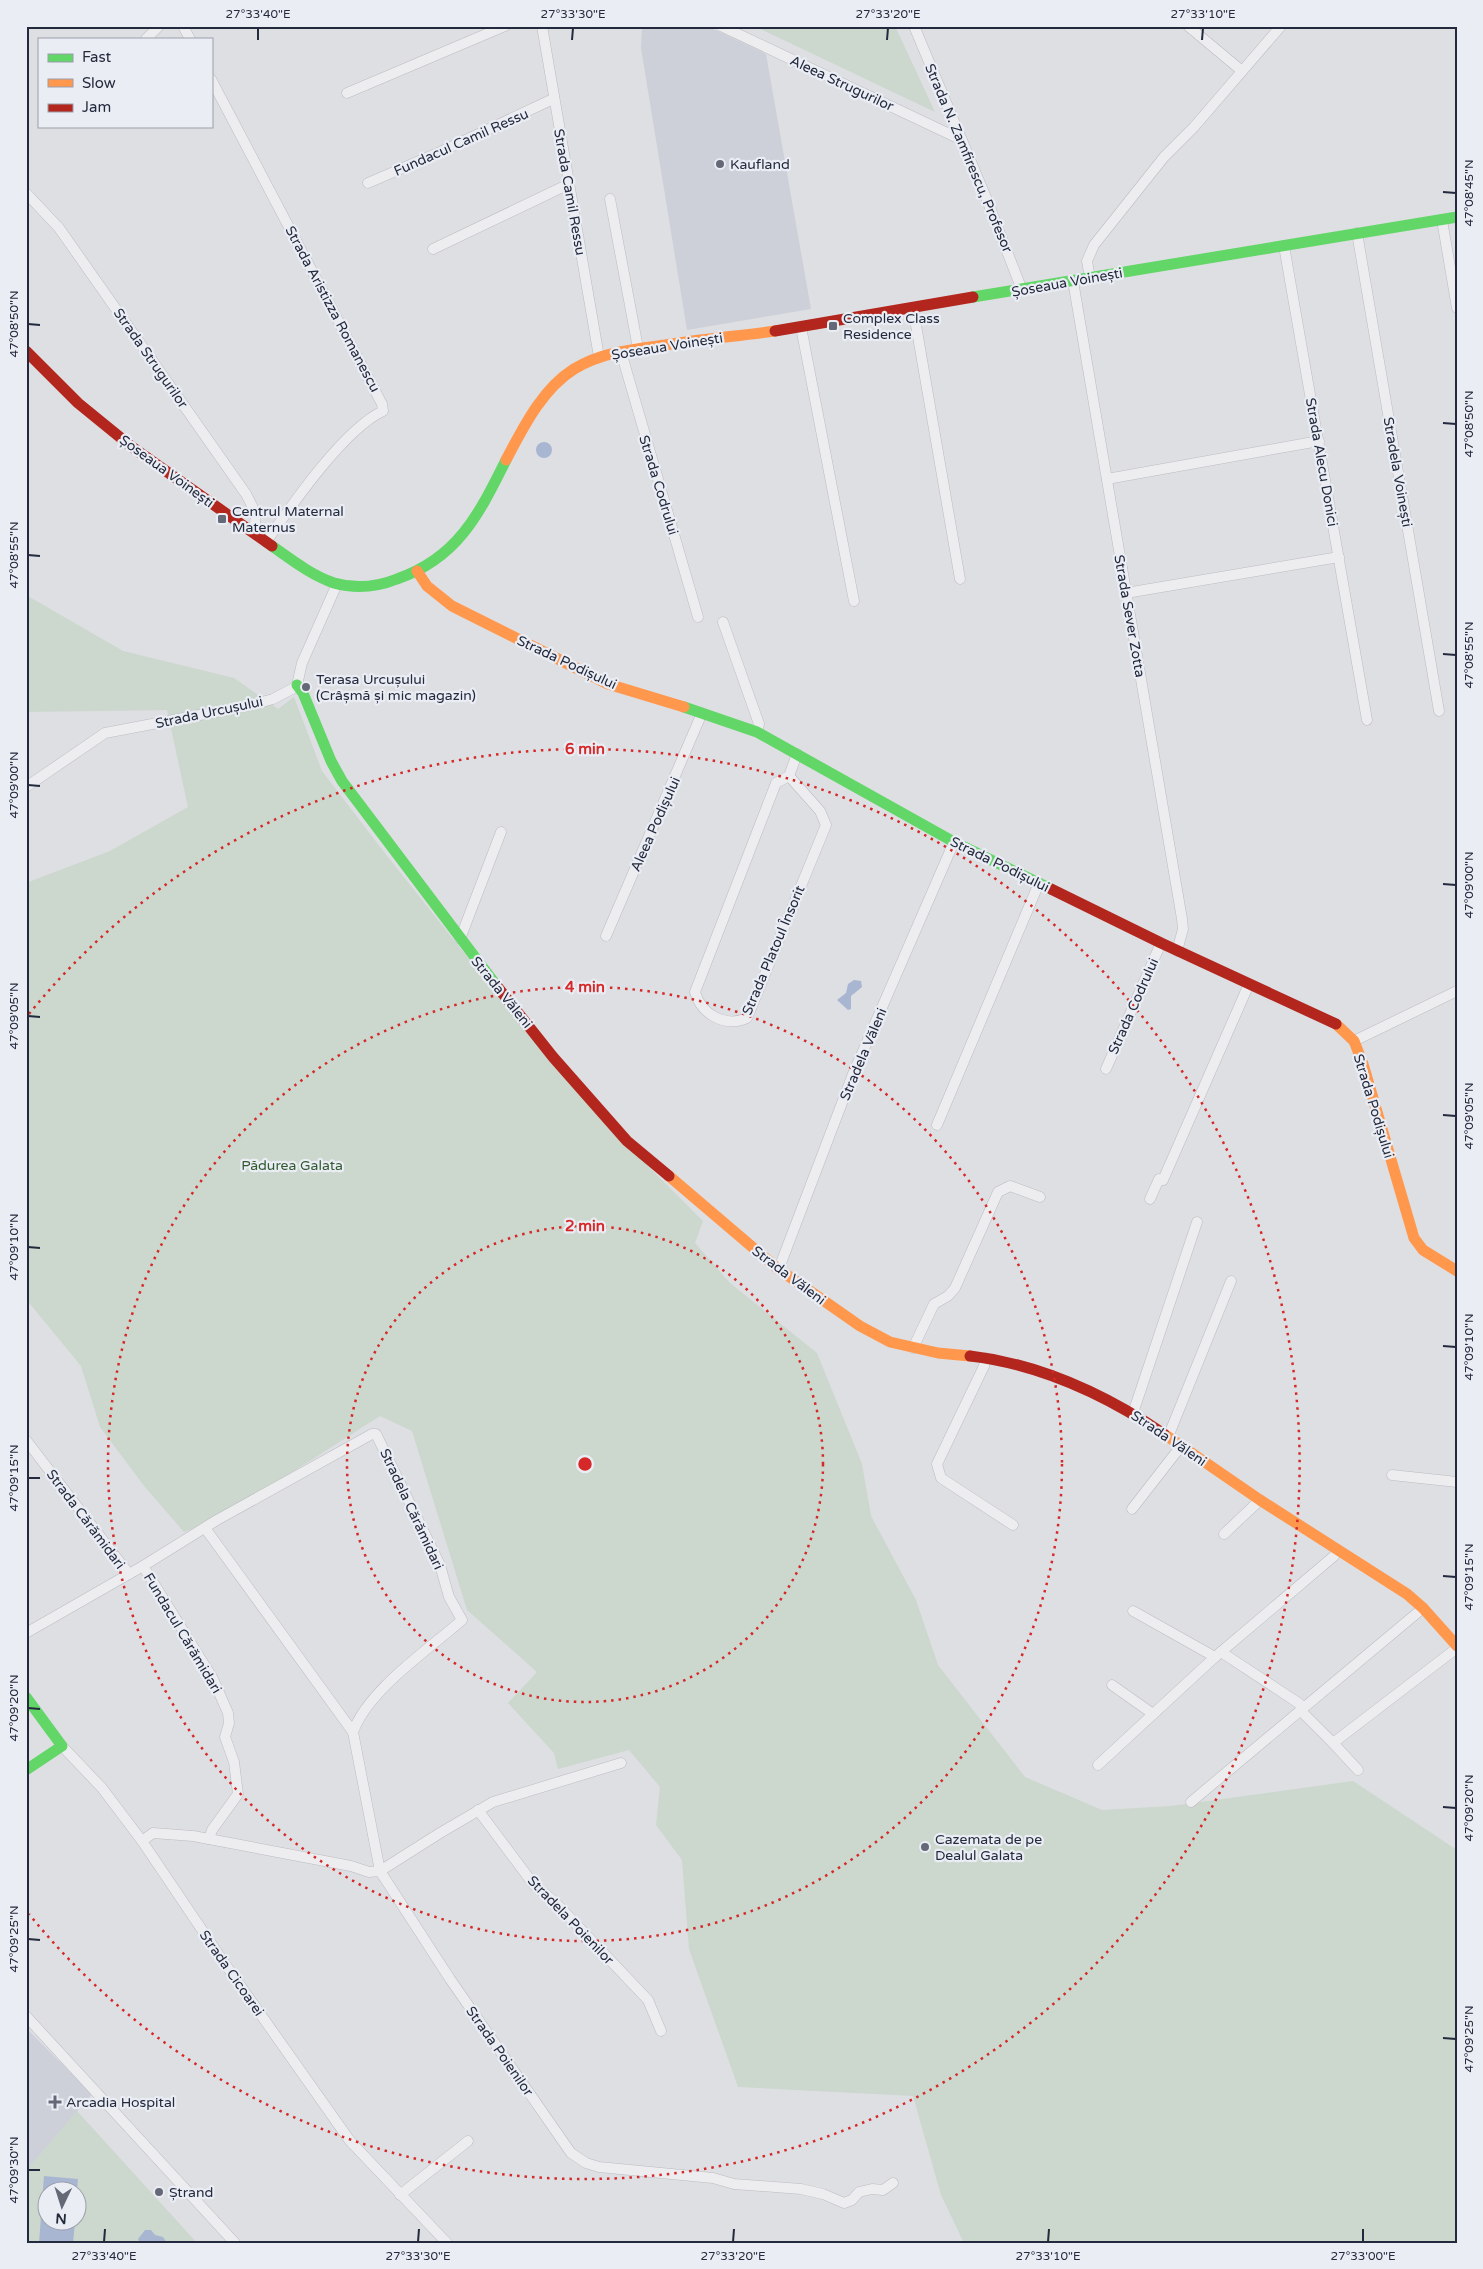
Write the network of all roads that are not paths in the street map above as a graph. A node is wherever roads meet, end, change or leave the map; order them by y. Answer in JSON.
{"nodes":[{"id":1,"x":159,"y":26,"type":"edge"},
{"id":2,"x":183,"y":26,"type":"edge"},
{"id":3,"x":505,"y":26,"type":"edge"},
{"id":4,"x":542,"y":26,"type":"edge"},
{"id":5,"x":721,"y":26,"type":"edge"},
{"id":6,"x":914,"y":26,"type":"edge"},
{"id":7,"x":1188,"y":26,"type":"edge"},
{"id":8,"x":1280,"y":26,"type":"edge"},
{"id":9,"x":147,"y":38,"type":"edge"},
{"id":10,"x":189,"y":38,"type":"edge"},
{"id":11,"x":1242,"y":72,"type":"junction"},
{"id":12,"x":212,"y":81,"type":"edge"},
{"id":13,"x":347,"y":93,"type":"dead end"},
{"id":14,"x":553,"y":99,"type":"junction"},
{"id":15,"x":962,"y":140,"type":"junction"},
{"id":16,"x":368,"y":183,"type":"dead end"},
{"id":17,"x":569,"y":184,"type":"junction"},
{"id":18,"x":26,"y":193,"type":"edge"},
{"id":19,"x":610,"y":199,"type":"dead end"},
{"id":20,"x":1457,"y":217,"type":"edge"},
{"id":21,"x":1442,"y":220,"type":"junction"},
{"id":22,"x":1356,"y":234,"type":"junction"},
{"id":23,"x":1284,"y":246,"type":"junction"},
{"id":24,"x":433,"y":249,"type":"dead end"},
{"id":25,"x":1090,"y":278,"type":"junction"},
{"id":26,"x":1073,"y":281,"type":"junction"},
{"id":27,"x":1022,"y":290,"type":"junction"},
{"id":28,"x":913,"y":308,"type":"junction"},
{"id":29,"x":1457,"y":308,"type":"edge"},
{"id":30,"x":801,"y":327,"type":"junction"},
{"id":31,"x":638,"y":348,"type":"junction"},
{"id":32,"x":26,"y":351,"type":"edge"},
{"id":33,"x":621,"y":352,"type":"junction"},
{"id":34,"x":599,"y":357,"type":"junction"},
{"id":35,"x":1319,"y":441,"type":"junction"},
{"id":36,"x":1107,"y":479,"type":"junction"},
{"id":37,"x":252,"y":531,"type":"junction"},
{"id":38,"x":266,"y":542,"type":"junction"},
{"id":39,"x":1338,"y":557,"type":"junction"},
{"id":40,"x":417,"y":571,"type":"junction"},
{"id":41,"x":960,"y":579,"type":"dead end"},
{"id":42,"x":338,"y":584,"type":"junction"},
{"id":43,"x":1126,"y":593,"type":"junction"},
{"id":44,"x":854,"y":601,"type":"dead end"},
{"id":45,"x":698,"y":617,"type":"dead end"},
{"id":46,"x":724,"y":622,"type":"dead end"},
{"id":47,"x":297,"y":685,"type":"junction"},
{"id":48,"x":1439,"y":711,"type":"dead end"},
{"id":49,"x":702,"y":713,"type":"junction"},
{"id":50,"x":1367,"y":720,"type":"dead end"},
{"id":51,"x":757,"y":732,"type":"junction"},
{"id":52,"x":797,"y":754,"type":"junction"},
{"id":53,"x":789,"y":776,"type":"junction"},
{"id":54,"x":26,"y":786,"type":"edge"},
{"id":55,"x":501,"y":832,"type":"dead end"},
{"id":56,"x":954,"y":842,"type":"junction"},
{"id":57,"x":1039,"y":883,"type":"junction"},
{"id":58,"x":606,"y":936,"type":"dead end"},
{"id":59,"x":460,"y":939,"type":"junction"},
{"id":60,"x":1161,"y":943,"type":"junction"},
{"id":61,"x":1176,"y":951,"type":"junction"},
{"id":62,"x":1248,"y":984,"type":"junction"},
{"id":63,"x":1457,"y":991,"type":"edge"},
{"id":64,"x":1354,"y":1041,"type":"junction"},
{"id":65,"x":1106,"y":1069,"type":"dead end"},
{"id":66,"x":936,"y":1125,"type":"dead end"},
{"id":67,"x":1040,"y":1197,"type":"dead end"},
{"id":68,"x":1150,"y":1199,"type":"dead end"},
{"id":69,"x":1197,"y":1222,"type":"dead end"},
{"id":70,"x":777,"y":1268,"type":"junction"},
{"id":71,"x":1457,"y":1272,"type":"edge"},
{"id":72,"x":1231,"y":1281,"type":"dead end"},
{"id":73,"x":913,"y":1348,"type":"junction"},
{"id":74,"x":986,"y":1358,"type":"junction"},
{"id":75,"x":1133,"y":1413,"type":"junction"},
{"id":76,"x":1168,"y":1437,"type":"junction"},
{"id":77,"x":26,"y":1440,"type":"edge"},
{"id":78,"x":1181,"y":1446,"type":"junction"},
{"id":79,"x":1392,"y":1475,"type":"dead end"},
{"id":80,"x":1457,"y":1482,"type":"edge"},
{"id":81,"x":1260,"y":1500,"type":"junction"},
{"id":82,"x":1132,"y":1510,"type":"dead end"},
{"id":83,"x":1013,"y":1525,"type":"dead end"},
{"id":84,"x":205,"y":1528,"type":"junction"},
{"id":85,"x":1224,"y":1534,"type":"dead end"},
{"id":86,"x":1338,"y":1550,"type":"junction"},
{"id":87,"x":142,"y":1566,"type":"junction"},
{"id":88,"x":129,"y":1574,"type":"junction"},
{"id":89,"x":1423,"y":1608,"type":"junction"},
{"id":90,"x":1133,"y":1611,"type":"dead end"},
{"id":91,"x":26,"y":1633,"type":"edge"},
{"id":92,"x":1457,"y":1647,"type":"edge"},
{"id":93,"x":1218,"y":1655,"type":"junction"},
{"id":94,"x":1112,"y":1685,"type":"dead end"},
{"id":95,"x":26,"y":1697,"type":"edge"},
{"id":96,"x":1301,"y":1708,"type":"junction"},
{"id":97,"x":1153,"y":1714,"type":"junction"},
{"id":98,"x":353,"y":1732,"type":"junction"},
{"id":99,"x":1333,"y":1743,"type":"junction"},
{"id":100,"x":62,"y":1746,"type":"junction"},
{"id":101,"x":621,"y":1763,"type":"dead end"},
{"id":102,"x":1098,"y":1765,"type":"dead end"},
{"id":103,"x":26,"y":1770,"type":"edge"},
{"id":104,"x":1358,"y":1770,"type":"dead end"},
{"id":105,"x":1191,"y":1802,"type":"dead end"},
{"id":106,"x":478,"y":1810,"type":"junction"},
{"id":107,"x":209,"y":1839,"type":"junction"},
{"id":108,"x":142,"y":1840,"type":"junction"},
{"id":109,"x":380,"y":1871,"type":"junction"},
{"id":110,"x":26,"y":2016,"type":"edge"},
{"id":111,"x":661,"y":2031,"type":"dead end"},
{"id":112,"x":468,"y":2142,"type":"dead end"},
{"id":113,"x":893,"y":2183,"type":"dead end"},
{"id":114,"x":400,"y":2195,"type":"junction"},
{"id":115,"x":235,"y":2243,"type":"edge"},
{"id":116,"x":447,"y":2243,"type":"edge"}],
"edges":[{"from":1,"to":9,"type":"street"},
{"from":2,"to":10,"type":"street"},
{"from":3,"to":13,"type":"street"},
{"from":4,"to":14,"type":"street","name":"Strada Camil Ressu"},
{"from":5,"to":15,"type":"street","name":"Aleea Strugurilor"},
{"from":6,"to":15,"type":"street","name":"Strada N. Zamfirescu, Profesor"},
{"from":7,"to":11,"type":"street"},
{"from":8,"to":11,"type":"street"},
{"from":11,"to":25,"type":"street"},
{"from":12,"to":38,"type":"street","name":"Strada Aristizza Romanescu"},
{"from":14,"to":16,"type":"street","name":"Fundacul Camil Ressu"},
{"from":14,"to":17,"type":"street","name":"Strada Camil Ressu"},
{"from":15,"to":27,"type":"street","name":"Strada N. Zamfirescu, Profesor"},
{"from":17,"to":24,"type":"street"},
{"from":17,"to":34,"type":"street","name":"Strada Camil Ressu"},
{"from":18,"to":37,"type":"street","name":"Strada Strugurilor"},
{"from":19,"to":31,"type":"street"},
{"from":20,"to":21,"type":"street","name":"Șoseaua Voinești"},
{"from":21,"to":22,"type":"street","name":"Șoseaua Voinești"},
{"from":21,"to":29,"type":"street"},
{"from":22,"to":23,"type":"street","name":"Șoseaua Voinești"},
{"from":22,"to":48,"type":"street","name":"Stradela Voinești"},
{"from":23,"to":25,"type":"street","name":"Șoseaua Voinești"},
{"from":23,"to":35,"type":"street","name":"Strada Alecu Donici"},
{"from":25,"to":26,"type":"street","name":"Șoseaua Voinești"},
{"from":26,"to":27,"type":"street","name":"Șoseaua Voinești"},
{"from":26,"to":36,"type":"street","name":"Strada Sever Zotta"},
{"from":27,"to":28,"type":"street","name":"Șoseaua Voinești"},
{"from":28,"to":30,"type":"street","name":"Șoseaua Voinești"},
{"from":28,"to":41,"type":"street"},
{"from":30,"to":31,"type":"street","name":"Șoseaua Voinești"},
{"from":30,"to":44,"type":"street"},
{"from":31,"to":33,"type":"street","name":"Șoseaua Voinești"},
{"from":32,"to":37,"type":"street","name":"Șoseaua Voinești"},
{"from":33,"to":34,"type":"street","name":"Șoseaua Voinești"},
{"from":33,"to":45,"type":"street","name":"Strada Codrului"},
{"from":34,"to":40,"type":"street","name":"Șoseaua Voinești"},
{"from":35,"to":36,"type":"street"},
{"from":35,"to":39,"type":"street","name":"Strada Alecu Donici"},
{"from":36,"to":43,"type":"street","name":"Strada Sever Zotta"},
{"from":37,"to":38,"type":"street","name":"Șoseaua Voinești"},
{"from":38,"to":42,"type":"street","name":"Șoseaua Voinești"},
{"from":39,"to":43,"type":"street"},
{"from":39,"to":50,"type":"street","name":"Strada Alecu Donici"},
{"from":40,"to":42,"type":"street","name":"Șoseaua Voinești"},
{"from":40,"to":49,"type":"street","name":"Strada Podișului"},
{"from":42,"to":47,"type":"street"},
{"from":43,"to":61,"type":"street","name":"Strada Sever Zotta"},
{"from":46,"to":51,"type":"street"},
{"from":47,"to":54,"type":"street","name":"Strada Urcușului"},
{"from":47,"to":59,"type":"street","name":"Strada Văleni"},
{"from":49,"to":51,"type":"street","name":"Strada Podișului"},
{"from":49,"to":58,"type":"street","name":"Aleea Podișului"},
{"from":51,"to":52,"type":"street","name":"Strada Podișului"},
{"from":52,"to":53,"type":"street"},
{"from":52,"to":56,"type":"street","name":"Strada Podișului"},
{"from":53,"to":53,"type":"street","name":"Strada Platoul Însorit"},
{"from":55,"to":59,"type":"street"},
{"from":56,"to":57,"type":"street","name":"Strada Podișului"},
{"from":56,"to":70,"type":"street","name":"Stradela Văleni"},
{"from":57,"to":60,"type":"street","name":"Strada Podișului"},
{"from":57,"to":66,"type":"street"},
{"from":59,"to":70,"type":"street","name":"Strada Văleni"},
{"from":60,"to":61,"type":"street","name":"Strada Podișului"},
{"from":60,"to":65,"type":"street","name":"Strada Codrului"},
{"from":61,"to":62,"type":"street","name":"Strada Podișului"},
{"from":62,"to":64,"type":"street","name":"Strada Podișului"},
{"from":62,"to":68,"type":"street"},
{"from":63,"to":64,"type":"street"},
{"from":64,"to":71,"type":"street","name":"Strada Podișului"},
{"from":67,"to":73,"type":"street"},
{"from":69,"to":75,"type":"street"},
{"from":70,"to":73,"type":"street","name":"Strada Văleni"},
{"from":72,"to":76,"type":"street"},
{"from":73,"to":74,"type":"street","name":"Strada Văleni"},
{"from":74,"to":75,"type":"street","name":"Strada Văleni"},
{"from":74,"to":83,"type":"street"},
{"from":75,"to":76,"type":"street","name":"Strada Văleni"},
{"from":76,"to":78,"type":"street","name":"Strada Văleni"},
{"from":77,"to":88,"type":"street","name":"Strada Cărămidari"},
{"from":78,"to":81,"type":"street","name":"Strada Văleni"},
{"from":78,"to":82,"type":"street"},
{"from":79,"to":80,"type":"street"},
{"from":81,"to":85,"type":"street"},
{"from":81,"to":86,"type":"street","name":"Strada Văleni"},
{"from":84,"to":87,"type":"street","name":"Stradela Cărămidari"},
{"from":84,"to":98,"type":"street"},
{"from":84,"to":98,"type":"street","name":"Stradela Cărămidari"},
{"from":86,"to":89,"type":"street","name":"Strada Văleni"},
{"from":86,"to":93,"type":"street"},
{"from":87,"to":88,"type":"street","name":"Stradela Cărămidari"},
{"from":87,"to":107,"type":"street","name":"Fundacul Cărămidari"},
{"from":88,"to":91,"type":"street","name":"Stradela Cărămidari"},
{"from":89,"to":92,"type":"street","name":"Strada Văleni"},
{"from":89,"to":96,"type":"street"},
{"from":90,"to":93,"type":"street"},
{"from":92,"to":99,"type":"street"},
{"from":93,"to":96,"type":"street"},
{"from":93,"to":97,"type":"street"},
{"from":94,"to":97,"type":"street"},
{"from":95,"to":100,"type":"street","name":"Strada Cicoarei"},
{"from":96,"to":99,"type":"street"},
{"from":96,"to":105,"type":"street"},
{"from":97,"to":102,"type":"street"},
{"from":98,"to":109,"type":"street"},
{"from":99,"to":104,"type":"street"},
{"from":100,"to":103,"type":"street"},
{"from":100,"to":108,"type":"street","name":"Strada Cicoarei"},
{"from":101,"to":106,"type":"street"},
{"from":106,"to":109,"type":"street"},
{"from":106,"to":111,"type":"street","name":"Stradela Poienilor"},
{"from":107,"to":108,"type":"street"},
{"from":107,"to":109,"type":"street"},
{"from":108,"to":114,"type":"street","name":"Strada Cicoarei"},
{"from":109,"to":113,"type":"street","name":"Strada Poienilor"},
{"from":110,"to":115,"type":"street"},
{"from":112,"to":114,"type":"street"},
{"from":114,"to":116,"type":"street","name":"Strada Cicoarei"}]}
